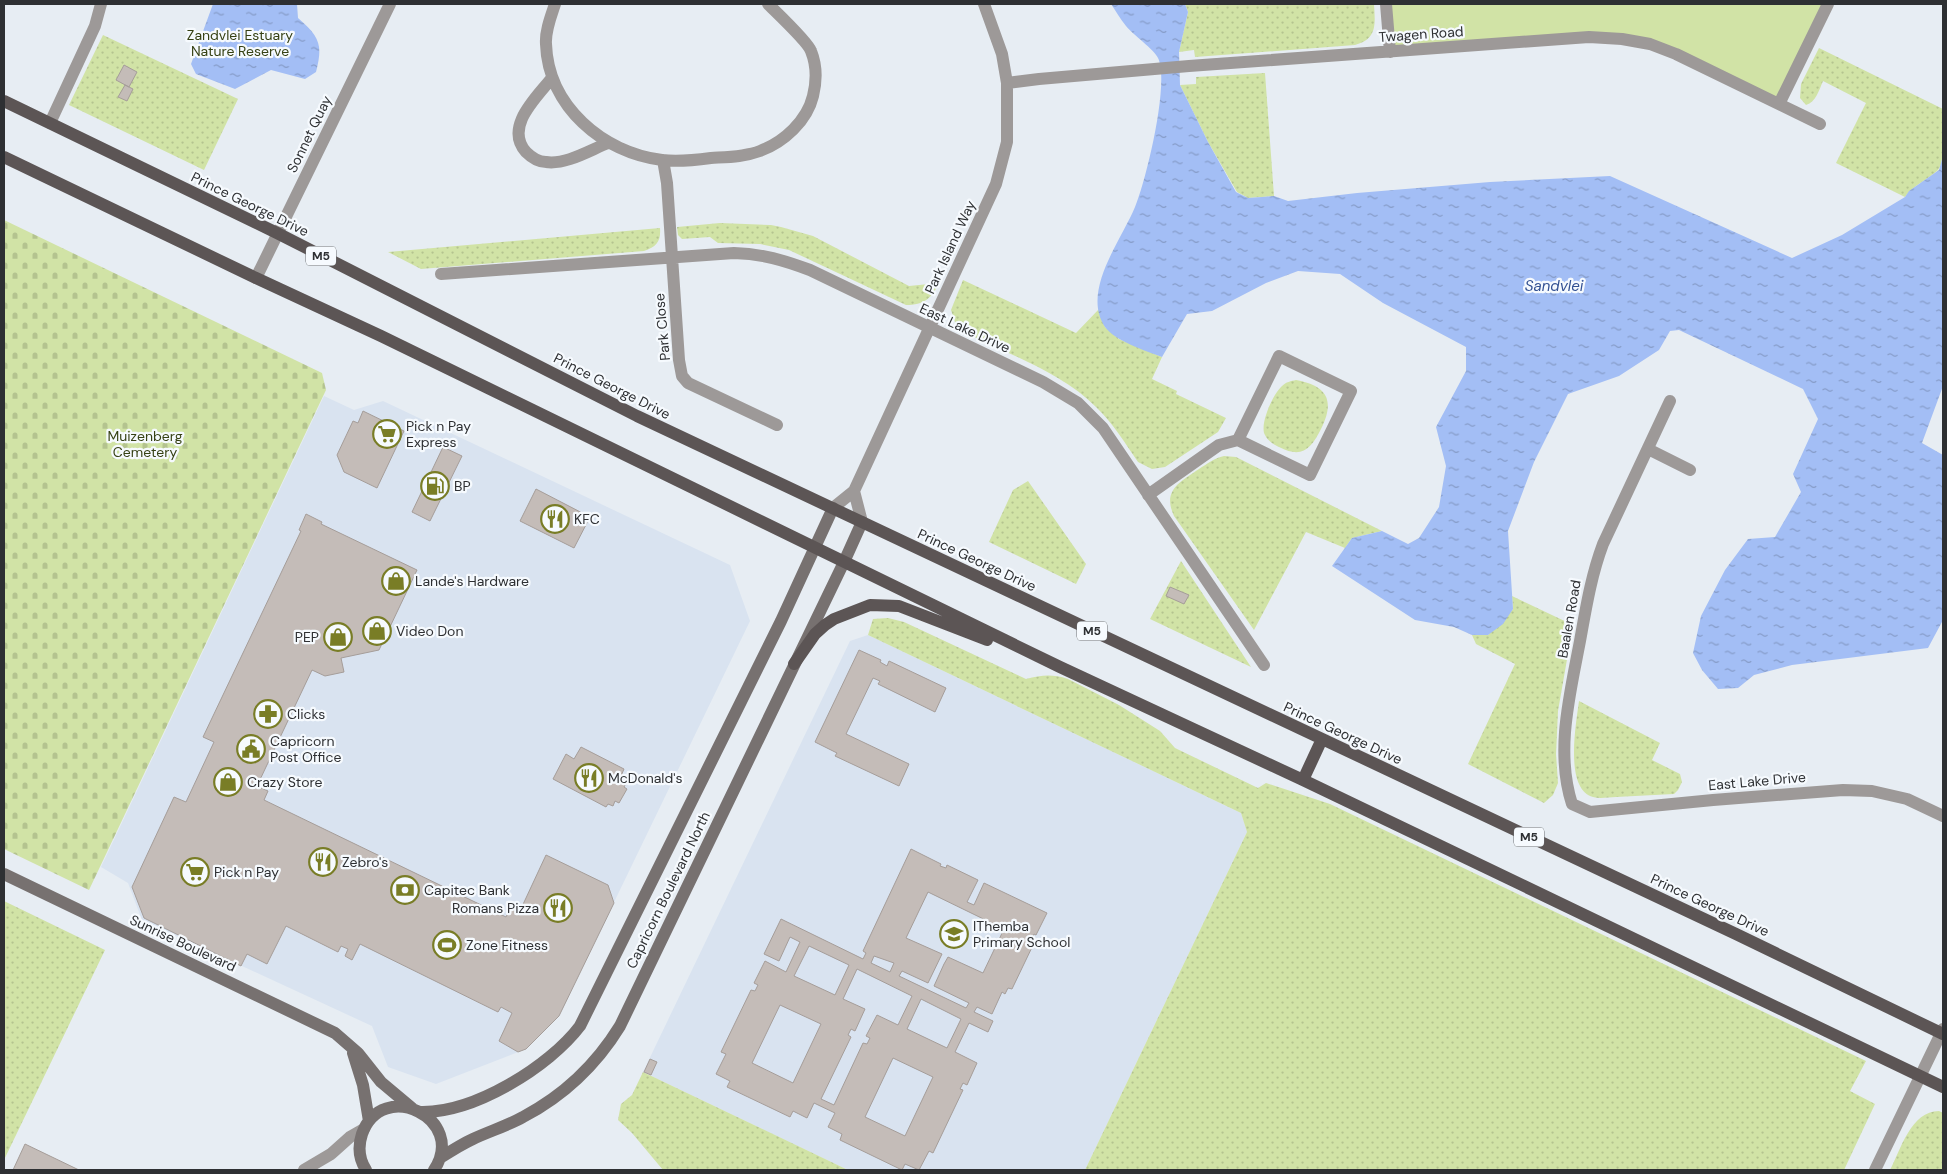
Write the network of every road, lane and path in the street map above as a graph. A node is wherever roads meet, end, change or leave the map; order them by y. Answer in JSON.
{"nodes":[{"id":1,"x":101,"y":4,"type":"edge"},
{"id":2,"x":390,"y":4,"type":"edge"},
{"id":3,"x":555,"y":4,"type":"edge"},
{"id":4,"x":768,"y":4,"type":"edge"},
{"id":5,"x":984,"y":4,"type":"edge"},
{"id":6,"x":1386,"y":4,"type":"edge"},
{"id":7,"x":1828,"y":4,"type":"edge"},
{"id":8,"x":1390,"y":52,"type":"junction"},
{"id":9,"x":551,"y":79,"type":"junction"},
{"id":10,"x":1007,"y":83,"type":"junction"},
{"id":11,"x":4,"y":101,"type":"edge"},
{"id":12,"x":1779,"y":104,"type":"junction"},
{"id":13,"x":50,"y":123,"type":"junction"},
{"id":14,"x":1820,"y":124,"type":"dead end"},
{"id":15,"x":608,"y":142,"type":"junction"},
{"id":16,"x":4,"y":157,"type":"edge"},
{"id":17,"x":663,"y":160,"type":"junction"},
{"id":18,"x":277,"y":233,"type":"junction"},
{"id":19,"x":671,"y":258,"type":"junction"},
{"id":20,"x":441,"y":274,"type":"dead end"},
{"id":21,"x":256,"y":278,"type":"junction"},
{"id":22,"x":929,"y":327,"type":"junction"},
{"id":23,"x":1670,"y":401,"type":"dead end"},
{"id":24,"x":777,"y":425,"type":"dead end"},
{"id":25,"x":1238,"y":440,"type":"junction"},
{"id":26,"x":1648,"y":449,"type":"junction"},
{"id":27,"x":1690,"y":470,"type":"dead end"},
{"id":28,"x":854,"y":491,"type":"junction"},
{"id":29,"x":1148,"y":495,"type":"junction"},
{"id":30,"x":833,"y":508,"type":"junction"},
{"id":31,"x":862,"y":522,"type":"junction"},
{"id":32,"x":815,"y":548,"type":"junction"},
{"id":33,"x":844,"y":562,"type":"junction"},
{"id":34,"x":794,"y":664,"type":"junction"},
{"id":35,"x":1264,"y":664,"type":"dead end"},
{"id":36,"x":1060,"y":667,"type":"junction"},
{"id":37,"x":1322,"y":739,"type":"junction"},
{"id":38,"x":1303,"y":780,"type":"junction"},
{"id":39,"x":1572,"y":804,"type":"joint"},
{"id":40,"x":1943,"y":816,"type":"edge"},
{"id":41,"x":4,"y":874,"type":"edge"},
{"id":42,"x":1943,"y":1032,"type":"edge"},
{"id":43,"x":347,"y":1042,"type":"junction"},
{"id":44,"x":1920,"y":1076,"type":"junction"},
{"id":45,"x":1943,"y":1087,"type":"edge"},
{"id":46,"x":417,"y":1110,"type":"junction"},
{"id":47,"x":366,"y":1125,"type":"junction"},
{"id":48,"x":440,"y":1158,"type":"junction"},
{"id":49,"x":304,"y":1170,"type":"edge"},
{"id":50,"x":366,"y":1170,"type":"edge"},
{"id":51,"x":434,"y":1170,"type":"edge"},
{"id":52,"x":1875,"y":1170,"type":"edge"}],
"edges":[{"from":1,"to":13,"type":"street"},
{"from":2,"to":18,"type":"street","name":"Sonnet Quay"},
{"from":3,"to":9,"type":"street"},
{"from":4,"to":17,"type":"street"},
{"from":5,"to":10,"type":"street","name":"Park Island Way"},
{"from":6,"to":8,"type":"street"},
{"from":7,"to":12,"type":"street"},
{"from":8,"to":10,"type":"street","name":"Twagen Road"},
{"from":8,"to":12,"type":"street","name":"Twagen Road"},
{"from":9,"to":15,"type":"street"},
{"from":9,"to":15,"type":"street"},
{"from":10,"to":22,"type":"street","name":"Park Island Way"},
{"from":11,"to":13,"type":"main road","name":"Prince George Drive","number":"M5"},
{"from":12,"to":14,"type":"street","name":"Twagen Road"},
{"from":13,"to":18,"type":"main road","name":"Prince George Drive","number":"M5"},
{"from":15,"to":17,"type":"street"},
{"from":16,"to":21,"type":"main road"},
{"from":17,"to":19,"type":"street"},
{"from":18,"to":21,"type":"street","name":"Sonnet Quay"},
{"from":18,"to":30,"type":"main road","name":"Prince George Drive","number":"M5"},
{"from":19,"to":20,"type":"street","name":"East Lake Drive"},
{"from":19,"to":22,"type":"street","name":"East Lake Drive"},
{"from":19,"to":24,"type":"street","name":"Park Close"},
{"from":21,"to":32,"type":"main road"},
{"from":22,"to":28,"type":"street","name":"Park Island Way"},
{"from":22,"to":29,"type":"street","name":"East Lake Drive"},
{"from":23,"to":26,"type":"street","name":"Baalen Road"},
{"from":25,"to":25,"type":"street"},
{"from":25,"to":29,"type":"street"},
{"from":26,"to":27,"type":"street"},
{"from":26,"to":39,"type":"street","name":"Baalen Road"},
{"from":28,"to":30,"type":"street","name":"Park Island Way"},
{"from":28,"to":31,"type":"street"},
{"from":29,"to":35,"type":"street","name":"East Lake Drive"},
{"from":30,"to":31,"type":"main road","name":"Prince George Drive","number":"M5"},
{"from":30,"to":32,"type":"street","name":"Capricorn Boulevard North"},
{"from":31,"to":33,"type":"street","name":"Capricorn Boulevard North"},
{"from":31,"to":37,"type":"main road","name":"Prince George Drive","number":"M5"},
{"from":32,"to":33,"type":"main road"},
{"from":32,"to":46,"type":"street","name":"Capricorn Boulevard North"},
{"from":33,"to":34,"type":"street","name":"Capricorn Boulevard North"},
{"from":33,"to":36,"type":"main road"},
{"from":34,"to":36,"type":"main road"},
{"from":34,"to":48,"type":"street","name":"Capricorn Boulevard North"},
{"from":36,"to":38,"type":"main road"},
{"from":37,"to":38,"type":"main road"},
{"from":37,"to":42,"type":"main road","name":"Prince George Drive","number":"M5"},
{"from":38,"to":44,"type":"main road"},
{"from":39,"to":40,"type":"street","name":"East Lake Drive"},
{"from":41,"to":43,"type":"street","name":"Sunrise Boulevard"},
{"from":42,"to":44,"type":"street"},
{"from":43,"to":46,"type":"street","name":"Sunrise Boulevard"},
{"from":43,"to":47,"type":"street"},
{"from":44,"to":45,"type":"main road"},
{"from":44,"to":52,"type":"street"},
{"from":46,"to":47,"type":"street","name":"Capricorn Boulevard North"},
{"from":46,"to":48,"type":"street","name":"Sunrise Boulevard"},
{"from":47,"to":49,"type":"street"},
{"from":47,"to":50,"type":"street"},
{"from":48,"to":51,"type":"street"}]}
